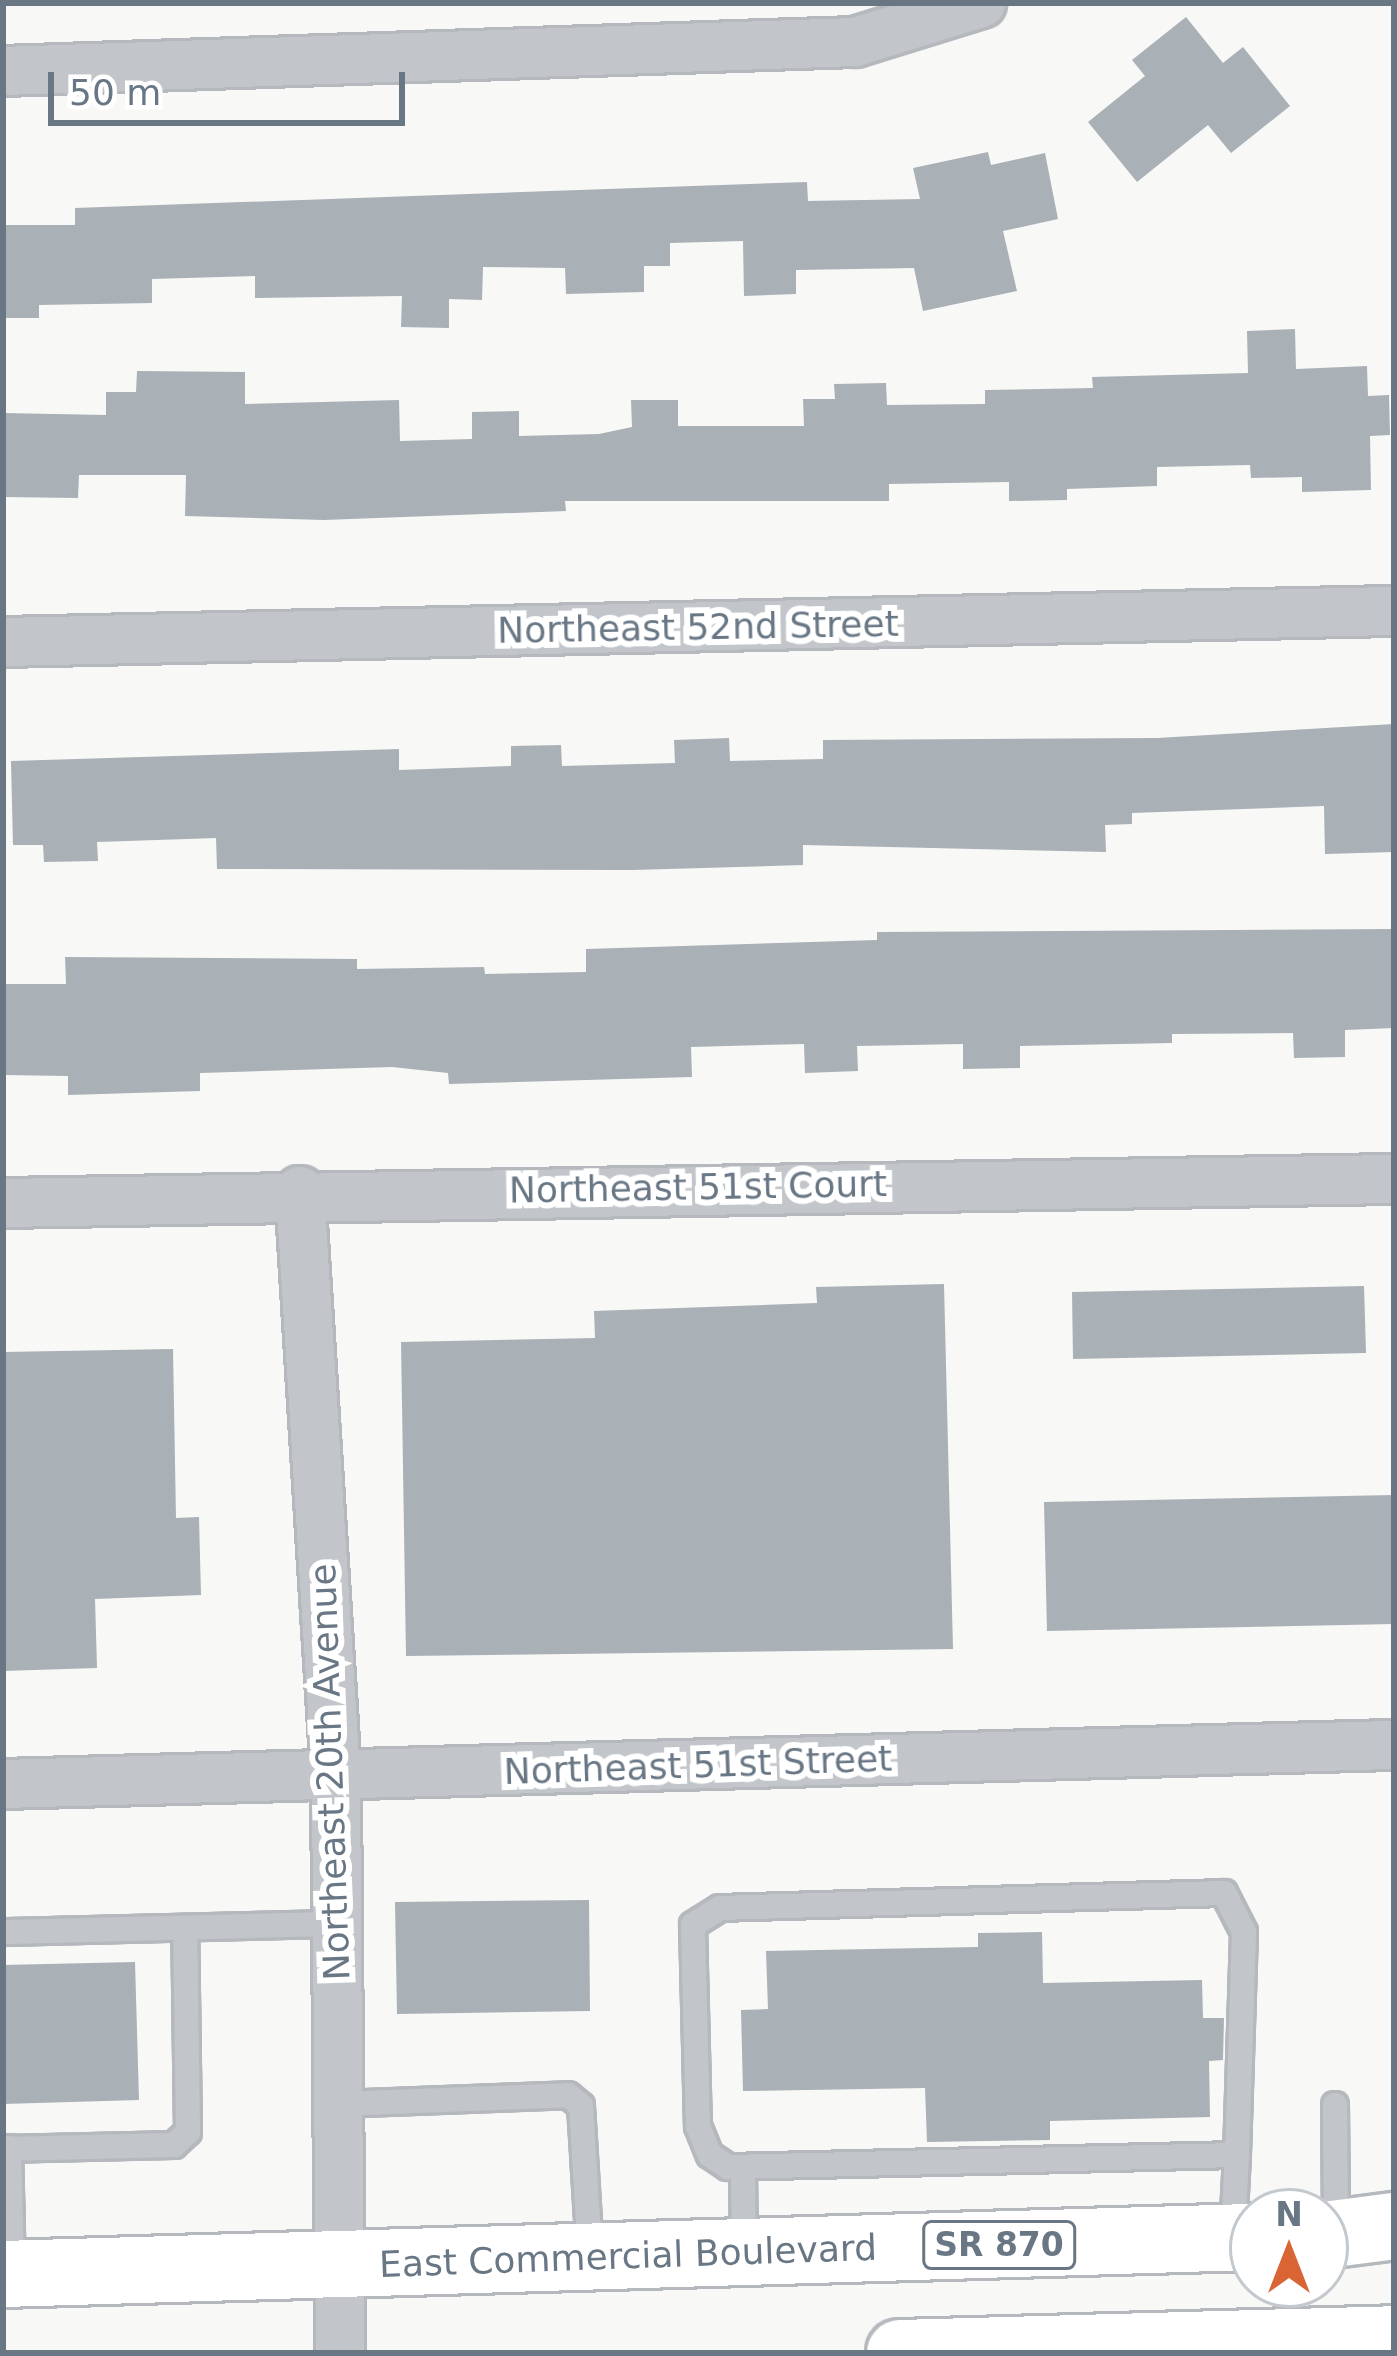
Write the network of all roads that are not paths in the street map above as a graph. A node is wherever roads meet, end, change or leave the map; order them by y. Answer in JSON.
{"nodes":[{"id":1,"x":981,"y":3,"type":"edge"},
{"id":2,"x":3,"y":71,"type":"edge"},
{"id":3,"x":1394,"y":611,"type":"edge"},
{"id":4,"x":3,"y":642,"type":"edge"},
{"id":5,"x":1394,"y":1179,"type":"edge"},
{"id":6,"x":300,"y":1191,"type":"junction"},
{"id":7,"x":3,"y":1203,"type":"edge"},
{"id":8,"x":1394,"y":1745,"type":"edge"},
{"id":9,"x":336,"y":1775,"type":"junction"},
{"id":10,"x":3,"y":1784,"type":"edge"},
{"id":11,"x":337,"y":1924,"type":"junction"},
{"id":12,"x":185,"y":1928,"type":"junction"},
{"id":13,"x":3,"y":1932,"type":"edge"},
{"id":14,"x":338,"y":2104,"type":"junction"},
{"id":15,"x":1335,"y":2105,"type":"dead end"},
{"id":16,"x":6,"y":2148,"type":"edge"},
{"id":17,"x":1237,"y":2155,"type":"junction"},
{"id":18,"x":743,"y":2170,"type":"junction"},
{"id":19,"x":1239,"y":2188,"type":"edge"},
{"id":20,"x":1352,"y":2232,"type":"edge"},
{"id":21,"x":1229,"y":2237,"type":"edge"},
{"id":22,"x":744,"y":2253,"type":"junction"},
{"id":23,"x":590,"y":2258,"type":"junction"},
{"id":24,"x":339,"y":2265,"type":"junction"},
{"id":25,"x":8,"y":2274,"type":"edge"},
{"id":26,"x":1394,"y":2339,"type":"edge"},
{"id":27,"x":1190,"y":2350,"type":"edge"},
{"id":28,"x":1086,"y":2351,"type":"edge"},
{"id":29,"x":960,"y":2352,"type":"edge"},
{"id":30,"x":340,"y":2353,"type":"edge"},
{"id":31,"x":900,"y":2353,"type":"edge"}],
"edges":[{"from":1,"to":2,"type":"street"},
{"from":3,"to":4,"type":"street","name":"Northeast 52nd Street"},
{"from":5,"to":6,"type":"street","name":"Northeast 51st Court"},
{"from":6,"to":7,"type":"street","name":"Northeast 51st Court"},
{"from":6,"to":9,"type":"street","name":"Northeast 20th Avenue"},
{"from":8,"to":9,"type":"street","name":"Northeast 51st Street"},
{"from":9,"to":10,"type":"street","name":"Northeast 51st Street"},
{"from":9,"to":11,"type":"street","name":"Northeast 20th Avenue"},
{"from":11,"to":12,"type":"lane"},
{"from":11,"to":14,"type":"street","name":"Northeast 20th Avenue"},
{"from":12,"to":13,"type":"lane"},
{"from":12,"to":16,"type":"lane"},
{"from":14,"to":23,"type":"lane"},
{"from":14,"to":24,"type":"street","name":"Northeast 20th Avenue"},
{"from":15,"to":20,"type":"lane"},
{"from":16,"to":25,"type":"lane"},
{"from":17,"to":18,"type":"lane"},
{"from":17,"to":18,"type":"lane"},
{"from":17,"to":19,"type":"lane"},
{"from":18,"to":22,"type":"lane"},
{"from":21,"to":22,"type":"main road","name":"East Commercial Boulevard","number":"SR 870"},
{"from":22,"to":23,"type":"main road","name":"East Commercial Boulevard","number":"SR 870"},
{"from":23,"to":24,"type":"main road","name":"East Commercial Boulevard","number":"SR 870"},
{"from":24,"to":25,"type":"main road","name":"East Commercial Boulevard","number":"SR 870"},
{"from":24,"to":30,"type":"street","name":"Northeast 20th Avenue"},
{"from":26,"to":27,"type":"main road"},
{"from":27,"to":28,"type":"main road"},
{"from":28,"to":29,"type":"main road"},
{"from":29,"to":31,"type":"main road"}]}
